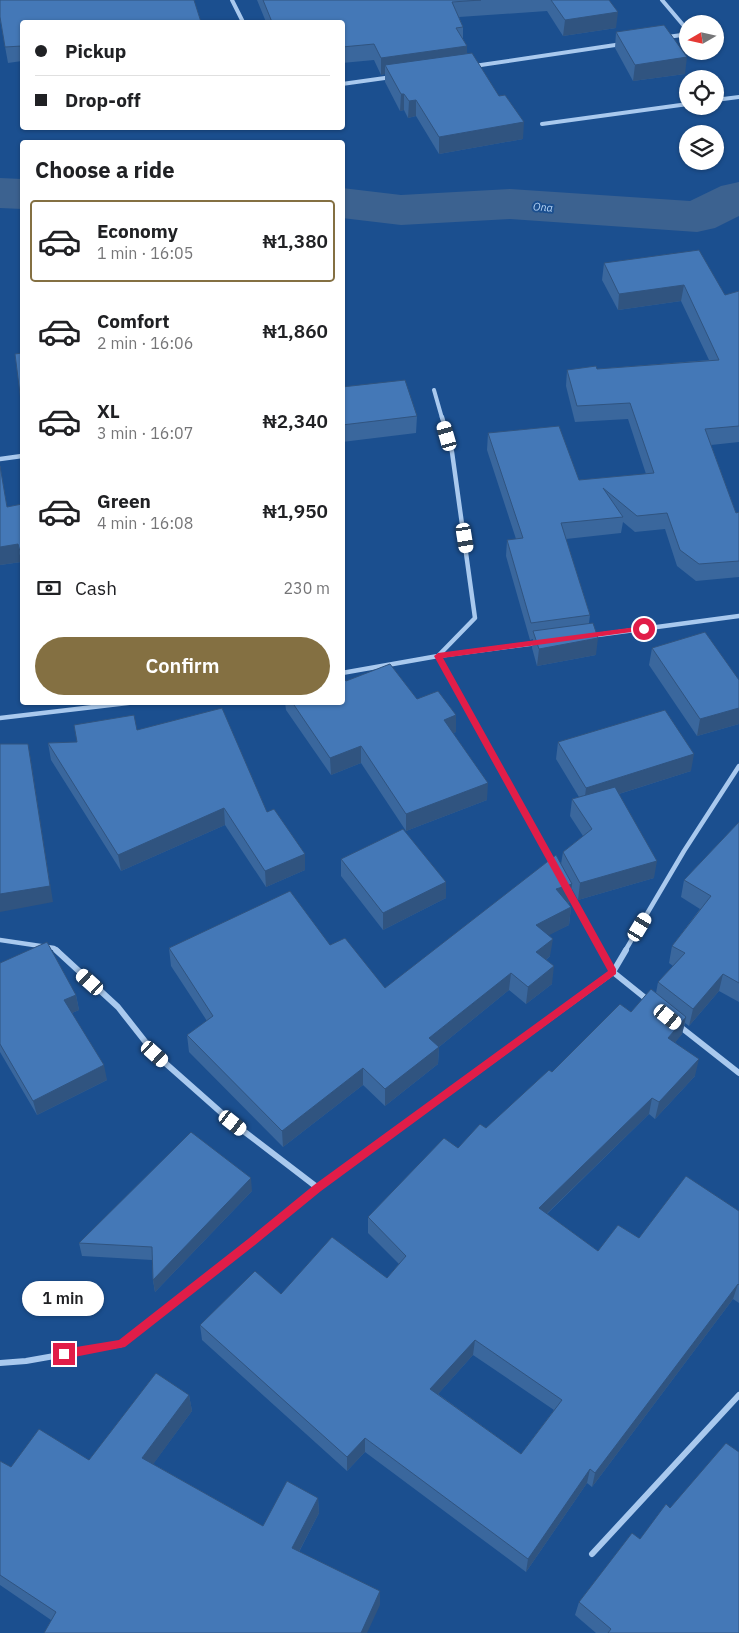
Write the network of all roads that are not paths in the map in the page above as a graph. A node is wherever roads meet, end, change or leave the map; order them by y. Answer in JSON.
{"nodes":[{"id":1,"x":232,"y":0,"type":"edge"},
{"id":2,"x":662,"y":0,"type":"edge"},
{"id":3,"x":242,"y":20,"type":"edge"},
{"id":4,"x":662,"y":38,"type":"edge"},
{"id":5,"x":623,"y":44,"type":"edge"},
{"id":6,"x":467,"y":67,"type":"edge"},
{"id":7,"x":399,"y":76,"type":"edge"},
{"id":8,"x":345,"y":84,"type":"edge"},
{"id":9,"x":739,"y":97,"type":"edge"},
{"id":10,"x":724,"y":99,"type":"edge"},
{"id":11,"x":679,"y":105,"type":"edge"},
{"id":12,"x":542,"y":124,"type":"dead end"},
{"id":13,"x":434,"y":390,"type":"dead end"},
{"id":14,"x":20,"y":456,"type":"edge"},
{"id":15,"x":0,"y":459,"type":"edge"},
{"id":16,"x":738,"y":617,"type":"edge"},
{"id":17,"x":583,"y":637,"type":"edge"},
{"id":18,"x":544,"y":642,"type":"edge"},
{"id":19,"x":438,"y":656,"type":"junction"},
{"id":20,"x":345,"y":672,"type":"edge"},
{"id":21,"x":110,"y":705,"type":"edge"},
{"id":22,"x":0,"y":718,"type":"edge"},
{"id":23,"x":739,"y":766,"type":"edge"},
{"id":24,"x":556,"y":869,"type":"edge"},
{"id":25,"x":565,"y":886,"type":"edge"},
{"id":26,"x":0,"y":940,"type":"edge"},
{"id":27,"x":613,"y":972,"type":"junction"},
{"id":28,"x":657,"y":1008,"type":"edge"},
{"id":29,"x":672,"y":1020,"type":"edge"},
{"id":30,"x":739,"y":1073,"type":"edge"},
{"id":31,"x":318,"y":1188,"type":"junction"},
{"id":32,"x":0,"y":1363,"type":"edge"},
{"id":33,"x":739,"y":1395,"type":"edge"},
{"id":34,"x":592,"y":1554,"type":"dead end"}],
"edges":[{"from":1,"to":3,"type":"street"},
{"from":2,"to":4,"type":"street"},
{"from":5,"to":6,"type":"street"},
{"from":7,"to":8,"type":"street"},
{"from":9,"to":10,"type":"street"},
{"from":11,"to":12,"type":"street"},
{"from":13,"to":19,"type":"street"},
{"from":14,"to":15,"type":"street"},
{"from":16,"to":17,"type":"street"},
{"from":18,"to":19,"type":"street"},
{"from":19,"to":20,"type":"street"},
{"from":19,"to":24,"type":"street"},
{"from":21,"to":22,"type":"street"},
{"from":23,"to":27,"type":"street"},
{"from":25,"to":27,"type":"street"},
{"from":26,"to":31,"type":"street"},
{"from":27,"to":28,"type":"street"},
{"from":27,"to":31,"type":"street"},
{"from":29,"to":30,"type":"street"},
{"from":31,"to":32,"type":"street"},
{"from":33,"to":34,"type":"street"}]}
